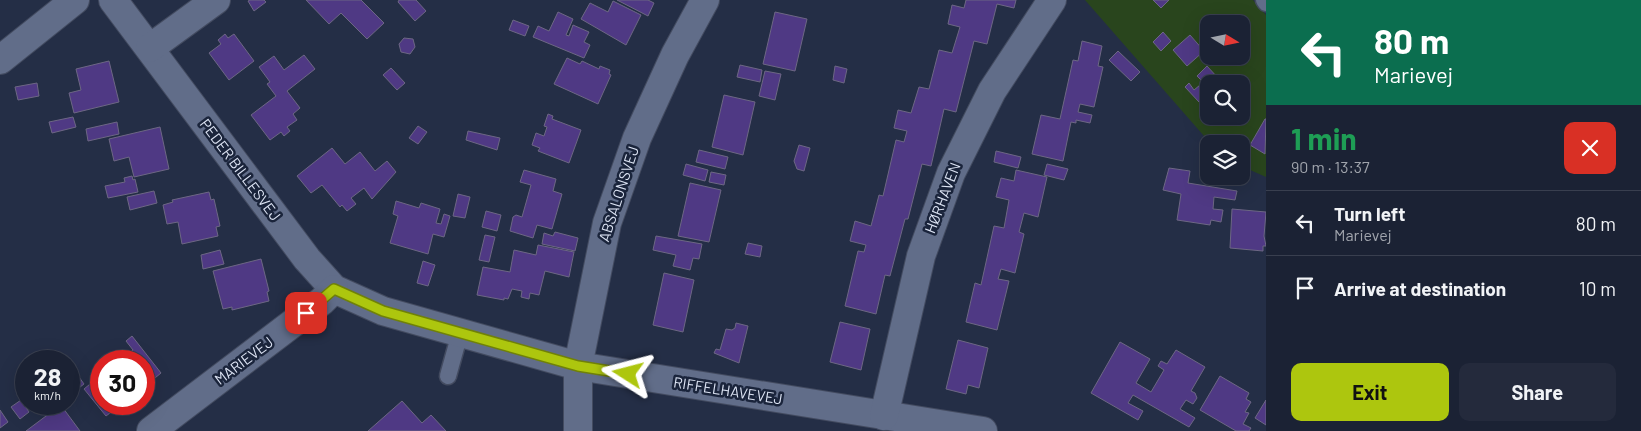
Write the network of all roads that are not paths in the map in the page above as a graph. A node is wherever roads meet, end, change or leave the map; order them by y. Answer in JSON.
{"nodes":[{"id":1,"x":74,"y":0,"type":"edge"},
{"id":2,"x":113,"y":0,"type":"edge"},
{"id":3,"x":216,"y":0,"type":"edge"},
{"id":4,"x":705,"y":0,"type":"edge"},
{"id":5,"x":1052,"y":0,"type":"edge"},
{"id":6,"x":150,"y":48,"type":"junction"},
{"id":7,"x":0,"y":60,"type":"edge"},
{"id":8,"x":334,"y":289,"type":"junction"},
{"id":9,"x":460,"y":333,"type":"junction"},
{"id":10,"x":578,"y":366,"type":"junction"},
{"id":11,"x":448,"y":376,"type":"dead end"},
{"id":12,"x":884,"y":416,"type":"junction"},
{"id":13,"x":151,"y":431,"type":"edge"},
{"id":14,"x":578,"y":431,"type":"edge"},
{"id":15,"x":983,"y":431,"type":"edge"}],
"edges":[{"from":1,"to":7,"type":"street"},
{"from":2,"to":6,"type":"street","name":"PEDER BILLESVEJ"},
{"from":3,"to":6,"type":"street"},
{"from":4,"to":10,"type":"street","name":"ABSALONSVEJ"},
{"from":5,"to":12,"type":"street","name":"HØRHAVEN"},
{"from":6,"to":8,"type":"street","name":"PEDER BILLESVEJ"},
{"from":8,"to":9,"type":"street","name":"RIFFELHAVEVEJ"},
{"from":8,"to":13,"type":"street","name":"MARIEVEJ"},
{"from":9,"to":10,"type":"street","name":"RIFFELHAVEVEJ"},
{"from":9,"to":11,"type":"lane"},
{"from":10,"to":12,"type":"street","name":"RIFFELHAVEVEJ"},
{"from":10,"to":14,"type":"street","name":"ABSALONSVEJ"},
{"from":12,"to":15,"type":"street","name":"RIFFELHAVEVEJ"}]}
